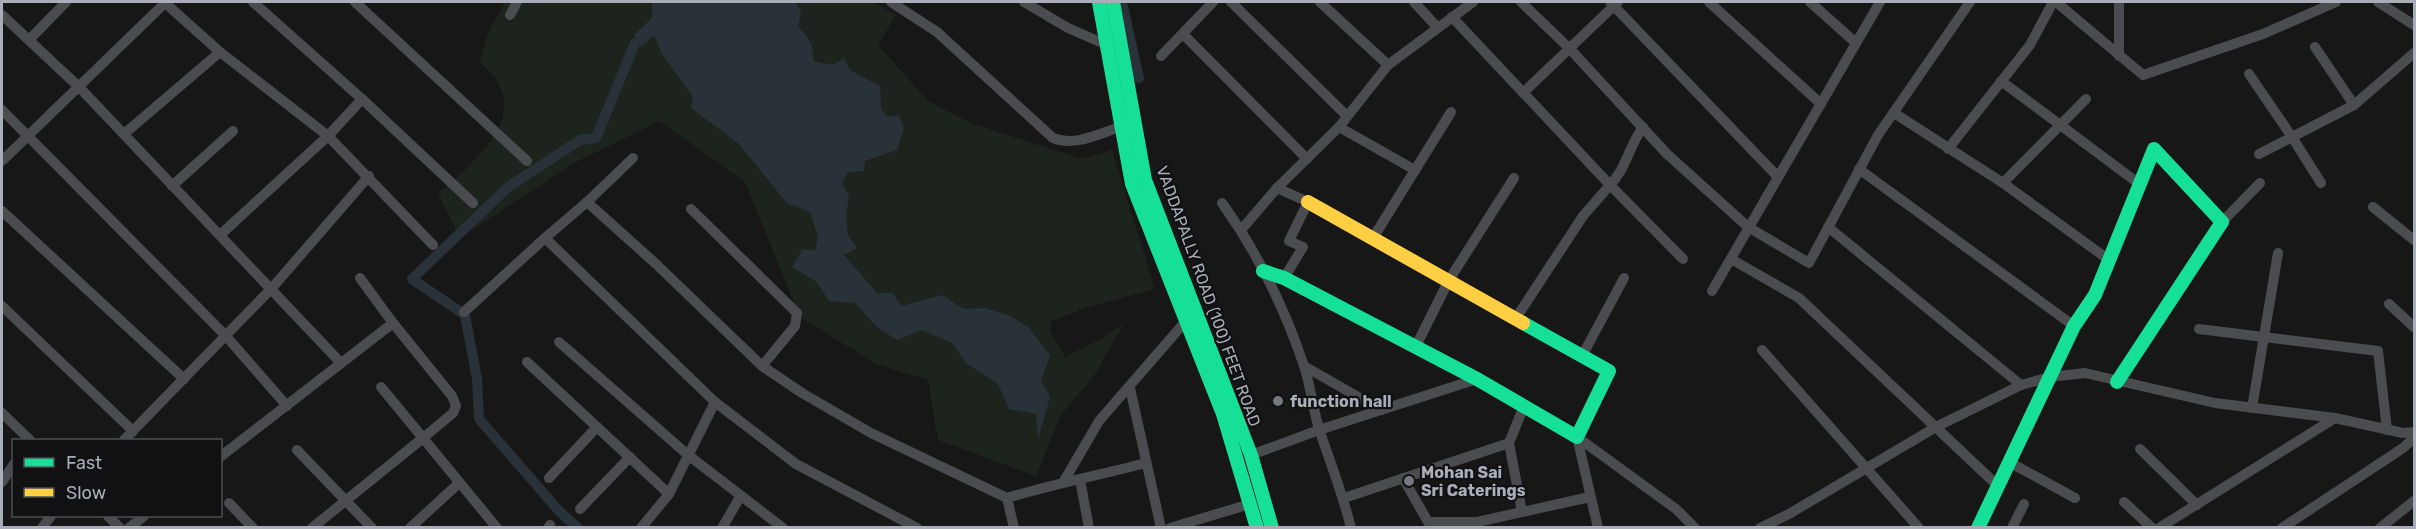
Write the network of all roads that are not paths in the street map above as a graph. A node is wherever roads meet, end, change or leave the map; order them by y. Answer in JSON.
{"nodes":[{"id":1,"x":66,"y":2,"type":"edge"},
{"id":2,"x":165,"y":2,"type":"edge"},
{"id":3,"x":253,"y":2,"type":"edge"},
{"id":4,"x":355,"y":2,"type":"edge"},
{"id":5,"x":517,"y":2,"type":"edge"},
{"id":6,"x":891,"y":2,"type":"edge"},
{"id":7,"x":1023,"y":2,"type":"edge"},
{"id":8,"x":1099,"y":2,"type":"edge"},
{"id":9,"x":1113,"y":2,"type":"edge"},
{"id":10,"x":1213,"y":2,"type":"edge"},
{"id":11,"x":1231,"y":2,"type":"edge"},
{"id":12,"x":1320,"y":2,"type":"edge"},
{"id":13,"x":1414,"y":2,"type":"edge"},
{"id":14,"x":1473,"y":2,"type":"edge"},
{"id":15,"x":1521,"y":2,"type":"edge"},
{"id":16,"x":1709,"y":2,"type":"edge"},
{"id":17,"x":1810,"y":2,"type":"edge"},
{"id":18,"x":1880,"y":2,"type":"edge"},
{"id":19,"x":1970,"y":2,"type":"edge"},
{"id":20,"x":2054,"y":2,"type":"edge"},
{"id":21,"x":2119,"y":2,"type":"edge"},
{"id":22,"x":2336,"y":2,"type":"edge"},
{"id":23,"x":2379,"y":2,"type":"edge"},
{"id":24,"x":1615,"y":3,"type":"edge"},
{"id":25,"x":2,"y":15,"type":"edge"},
{"id":26,"x":510,"y":15,"type":"dead end"},
{"id":27,"x":1452,"y":17,"type":"junction"},
{"id":28,"x":2415,"y":25,"type":"edge"},
{"id":29,"x":1437,"y":27,"type":"junction"},
{"id":30,"x":1183,"y":34,"type":"junction"},
{"id":31,"x":29,"y":40,"type":"junction"},
{"id":32,"x":1856,"y":43,"type":"junction"},
{"id":33,"x":1107,"y":45,"type":"junction"},
{"id":34,"x":2315,"y":47,"type":"dead end"},
{"id":35,"x":1569,"y":48,"type":"junction"},
{"id":36,"x":220,"y":52,"type":"junction"},
{"id":37,"x":2415,"y":53,"type":"edge"},
{"id":38,"x":1161,"y":56,"type":"dead end"},
{"id":39,"x":2119,"y":56,"type":"junction"},
{"id":40,"x":1388,"y":65,"type":"junction"},
{"id":41,"x":2249,"y":74,"type":"dead end"},
{"id":42,"x":2001,"y":81,"type":"junction"},
{"id":43,"x":79,"y":87,"type":"junction"},
{"id":44,"x":1523,"y":93,"type":"junction"},
{"id":45,"x":362,"y":99,"type":"junction"},
{"id":46,"x":2086,"y":99,"type":"dead end"},
{"id":47,"x":1821,"y":104,"type":"junction"},
{"id":48,"x":2354,"y":105,"type":"junction"},
{"id":49,"x":2,"y":110,"type":"edge"},
{"id":50,"x":1451,"y":112,"type":"dead end"},
{"id":51,"x":1893,"y":113,"type":"junction"},
{"id":52,"x":1347,"y":116,"type":"junction"},
{"id":53,"x":2060,"y":125,"type":"junction"},
{"id":54,"x":1123,"y":126,"type":"junction"},
{"id":55,"x":1339,"y":127,"type":"junction"},
{"id":56,"x":1642,"y":127,"type":"junction"},
{"id":57,"x":233,"y":131,"type":"dead end"},
{"id":58,"x":124,"y":134,"type":"junction"},
{"id":59,"x":28,"y":136,"type":"junction"},
{"id":60,"x":328,"y":136,"type":"junction"},
{"id":61,"x":2292,"y":137,"type":"junction"},
{"id":62,"x":1948,"y":149,"type":"junction"},
{"id":63,"x":2259,"y":154,"type":"dead end"},
{"id":64,"x":633,"y":158,"type":"dead end"},
{"id":65,"x":1307,"y":159,"type":"junction"},
{"id":66,"x":2,"y":161,"type":"edge"},
{"id":67,"x":527,"y":161,"type":"dead end"},
{"id":68,"x":1859,"y":169,"type":"junction"},
{"id":69,"x":1415,"y":170,"type":"junction"},
{"id":70,"x":369,"y":176,"type":"junction"},
{"id":71,"x":1778,"y":177,"type":"junction"},
{"id":72,"x":1514,"y":178,"type":"dead end"},
{"id":73,"x":2003,"y":183,"type":"junction"},
{"id":74,"x":2139,"y":183,"type":"junction"},
{"id":75,"x":2260,"y":183,"type":"dead end"},
{"id":76,"x":2321,"y":183,"type":"dead end"},
{"id":77,"x":1610,"y":185,"type":"junction"},
{"id":78,"x":172,"y":186,"type":"junction"},
{"id":79,"x":1277,"y":188,"type":"junction"},
{"id":80,"x":587,"y":202,"type":"junction"},
{"id":81,"x":1308,"y":202,"type":"junction"},
{"id":82,"x":473,"y":203,"type":"dead end"},
{"id":83,"x":1222,"y":203,"type":"dead end"},
{"id":84,"x":2373,"y":207,"type":"dead end"},
{"id":85,"x":691,"y":209,"type":"dead end"},
{"id":86,"x":2,"y":211,"type":"edge"},
{"id":87,"x":2222,"y":222,"type":"junction"},
{"id":88,"x":1748,"y":227,"type":"junction"},
{"id":89,"x":1828,"y":227,"type":"junction"},
{"id":90,"x":1241,"y":230,"type":"junction"},
{"id":91,"x":220,"y":235,"type":"junction"},
{"id":92,"x":1373,"y":237,"type":"junction"},
{"id":93,"x":545,"y":238,"type":"junction"},
{"id":94,"x":2415,"y":240,"type":"edge"},
{"id":95,"x":433,"y":245,"type":"dead end"},
{"id":96,"x":2278,"y":253,"type":"dead end"},
{"id":97,"x":1683,"y":259,"type":"dead end"},
{"id":98,"x":1731,"y":259,"type":"junction"},
{"id":99,"x":2109,"y":260,"type":"junction"},
{"id":100,"x":1263,"y":271,"type":"junction"},
{"id":101,"x":360,"y":278,"type":"dead end"},
{"id":102,"x":1284,"y":278,"type":"junction"},
{"id":103,"x":1624,"y":278,"type":"dead end"},
{"id":104,"x":1449,"y":280,"type":"junction"},
{"id":105,"x":272,"y":288,"type":"junction"},
{"id":106,"x":1712,"y":291,"type":"dead end"},
{"id":107,"x":2389,"y":304,"type":"dead end"},
{"id":108,"x":2,"y":306,"type":"edge"},
{"id":109,"x":464,"y":312,"type":"dead end"},
{"id":110,"x":1516,"y":318,"type":"junction"},
{"id":111,"x":1185,"y":322,"type":"junction"},
{"id":112,"x":393,"y":323,"type":"junction"},
{"id":113,"x":2074,"y":326,"type":"junction"},
{"id":114,"x":2415,"y":327,"type":"edge"},
{"id":115,"x":2199,"y":329,"type":"dead end"},
{"id":116,"x":226,"y":336,"type":"junction"},
{"id":117,"x":2266,"y":337,"type":"junction"},
{"id":118,"x":560,"y":342,"type":"dead end"},
{"id":119,"x":1416,"y":346,"type":"junction"},
{"id":120,"x":1762,"y":350,"type":"dead end"},
{"id":121,"x":1582,"y":356,"type":"junction"},
{"id":122,"x":340,"y":362,"type":"junction"},
{"id":123,"x":528,"y":362,"type":"dead end"},
{"id":124,"x":762,"y":366,"type":"junction"},
{"id":125,"x":1304,"y":366,"type":"junction"},
{"id":126,"x":2050,"y":377,"type":"junction"},
{"id":127,"x":184,"y":379,"type":"junction"},
{"id":128,"x":1477,"y":379,"type":"junction"},
{"id":129,"x":2117,"y":382,"type":"junction"},
{"id":130,"x":2021,"y":385,"type":"junction"},
{"id":131,"x":381,"y":387,"type":"dead end"},
{"id":132,"x":1130,"y":388,"type":"junction"},
{"id":133,"x":715,"y":402,"type":"junction"},
{"id":134,"x":287,"y":406,"type":"junction"},
{"id":135,"x":1524,"y":406,"type":"junction"},
{"id":136,"x":2252,"y":408,"type":"junction"},
{"id":137,"x":1381,"y":410,"type":"junction"},
{"id":138,"x":2,"y":413,"type":"edge"},
{"id":139,"x":2335,"y":418,"type":"junction"},
{"id":140,"x":597,"y":427,"type":"junction"},
{"id":141,"x":1936,"y":427,"type":"junction"},
{"id":142,"x":1320,"y":430,"type":"junction"},
{"id":143,"x":2387,"y":430,"type":"junction"},
{"id":144,"x":133,"y":431,"type":"junction"},
{"id":145,"x":2415,"y":432,"type":"edge"},
{"id":146,"x":1577,"y":437,"type":"junction"},
{"id":147,"x":423,"y":438,"type":"junction"},
{"id":148,"x":2415,"y":438,"type":"edge"},
{"id":149,"x":29,"y":439,"type":"edge"},
{"id":150,"x":126,"y":439,"type":"edge"},
{"id":151,"x":1509,"y":443,"type":"junction"},
{"id":152,"x":2140,"y":449,"type":"dead end"},
{"id":153,"x":297,"y":450,"type":"dead end"},
{"id":154,"x":222,"y":455,"type":"edge"},
{"id":155,"x":688,"y":455,"type":"junction"},
{"id":156,"x":1251,"y":455,"type":"junction"},
{"id":157,"x":630,"y":457,"type":"junction"},
{"id":158,"x":2008,"y":462,"type":"junction"},
{"id":159,"x":1146,"y":463,"type":"junction"},
{"id":160,"x":12,"y":467,"type":"edge"},
{"id":161,"x":1868,"y":469,"type":"junction"},
{"id":162,"x":549,"y":478,"type":"dead end"},
{"id":163,"x":1403,"y":478,"type":"junction"},
{"id":164,"x":1080,"y":480,"type":"junction"},
{"id":165,"x":1064,"y":481,"type":"junction"},
{"id":166,"x":2,"y":482,"type":"edge"},
{"id":167,"x":459,"y":483,"type":"junction"},
{"id":168,"x":1998,"y":486,"type":"junction"},
{"id":169,"x":669,"y":494,"type":"junction"},
{"id":170,"x":740,"y":496,"type":"junction"},
{"id":171,"x":1590,"y":496,"type":"junction"},
{"id":172,"x":1007,"y":498,"type":"junction"},
{"id":173,"x":1344,"y":498,"type":"junction"},
{"id":174,"x":2075,"y":498,"type":"dead end"},
{"id":175,"x":345,"y":501,"type":"junction"},
{"id":176,"x":2415,"y":501,"type":"edge"},
{"id":177,"x":2124,"y":502,"type":"dead end"},
{"id":178,"x":229,"y":503,"type":"dead end"},
{"id":179,"x":1250,"y":504,"type":"junction"},
{"id":180,"x":2024,"y":504,"type":"dead end"},
{"id":181,"x":2197,"y":505,"type":"junction"},
{"id":182,"x":580,"y":508,"type":"dead end"},
{"id":183,"x":1522,"y":512,"type":"junction"},
{"id":184,"x":109,"y":517,"type":"edge"},
{"id":185,"x":143,"y":517,"type":"edge"},
{"id":186,"x":1478,"y":525,"type":"edge"},
{"id":187,"x":120,"y":528,"type":"edge"},
{"id":188,"x":129,"y":528,"type":"edge"},
{"id":189,"x":253,"y":528,"type":"edge"},
{"id":190,"x":312,"y":528,"type":"edge"},
{"id":191,"x":372,"y":528,"type":"edge"},
{"id":192,"x":410,"y":528,"type":"edge"},
{"id":193,"x":497,"y":528,"type":"edge"},
{"id":194,"x":641,"y":528,"type":"edge"},
{"id":195,"x":722,"y":528,"type":"edge"},
{"id":196,"x":783,"y":528,"type":"edge"},
{"id":197,"x":917,"y":528,"type":"edge"},
{"id":198,"x":1014,"y":528,"type":"edge"},
{"id":199,"x":1089,"y":528,"type":"edge"},
{"id":200,"x":1161,"y":528,"type":"edge"},
{"id":201,"x":1170,"y":528,"type":"edge"},
{"id":202,"x":1257,"y":528,"type":"edge"},
{"id":203,"x":1272,"y":528,"type":"edge"},
{"id":204,"x":1352,"y":528,"type":"edge"},
{"id":205,"x":1598,"y":528,"type":"edge"},
{"id":206,"x":1695,"y":528,"type":"edge"},
{"id":207,"x":1760,"y":528,"type":"edge"},
{"id":208,"x":1919,"y":528,"type":"edge"},
{"id":209,"x":1978,"y":528,"type":"edge"},
{"id":210,"x":2012,"y":528,"type":"edge"},
{"id":211,"x":2152,"y":528,"type":"edge"},
{"id":212,"x":2159,"y":528,"type":"edge"},
{"id":213,"x":2282,"y":528,"type":"edge"},
{"id":214,"x":2380,"y":528,"type":"edge"}],
"edges":[{"from":1,"to":31,"type":"street"},
{"from":2,"to":36,"type":"street"},
{"from":2,"to":43,"type":"street"},
{"from":3,"to":45,"type":"street"},
{"from":4,"to":67,"type":"street"},
{"from":5,"to":26,"type":"street"},
{"from":6,"to":54,"type":"street"},
{"from":7,"to":33,"type":"street"},
{"from":8,"to":33,"type":"street"},
{"from":9,"to":156,"type":"street","name":"VADDAPALLY ROAD (100) FEET ROAD"},
{"from":10,"to":30,"type":"street"},
{"from":11,"to":52,"type":"street"},
{"from":12,"to":40,"type":"street"},
{"from":13,"to":29,"type":"street"},
{"from":14,"to":27,"type":"street"},
{"from":15,"to":35,"type":"street"},
{"from":16,"to":47,"type":"street"},
{"from":17,"to":32,"type":"street"},
{"from":18,"to":32,"type":"street"},
{"from":19,"to":51,"type":"street"},
{"from":20,"to":39,"type":"street"},
{"from":20,"to":42,"type":"street"},
{"from":21,"to":39,"type":"street"},
{"from":22,"to":39,"type":"street"},
{"from":23,"to":28,"type":"street"},
{"from":24,"to":35,"type":"street"},
{"from":24,"to":71,"type":"street"},
{"from":25,"to":31,"type":"street"},
{"from":27,"to":29,"type":"street"},
{"from":27,"to":44,"type":"street"},
{"from":29,"to":40,"type":"street"},
{"from":30,"to":38,"type":"street"},
{"from":30,"to":65,"type":"street"},
{"from":31,"to":43,"type":"street"},
{"from":32,"to":47,"type":"street"},
{"from":33,"to":54,"type":"street"},
{"from":34,"to":48,"type":"street"},
{"from":35,"to":44,"type":"street"},
{"from":35,"to":56,"type":"street"},
{"from":36,"to":58,"type":"street"},
{"from":36,"to":60,"type":"street"},
{"from":37,"to":48,"type":"street"},
{"from":40,"to":52,"type":"street"},
{"from":41,"to":61,"type":"street"},
{"from":42,"to":53,"type":"street"},
{"from":42,"to":62,"type":"street"},
{"from":43,"to":58,"type":"street"},
{"from":43,"to":59,"type":"street"},
{"from":44,"to":77,"type":"street"},
{"from":45,"to":60,"type":"street"},
{"from":45,"to":82,"type":"street"},
{"from":46,"to":53,"type":"street"},
{"from":47,"to":71,"type":"street"},
{"from":48,"to":61,"type":"street"},
{"from":49,"to":59,"type":"street"},
{"from":50,"to":69,"type":"street"},
{"from":51,"to":62,"type":"street"},
{"from":51,"to":68,"type":"street"},
{"from":52,"to":55,"type":"street"},
{"from":53,"to":73,"type":"street"},
{"from":53,"to":74,"type":"street"},
{"from":54,"to":111,"type":"street"},
{"from":55,"to":65,"type":"street"},
{"from":55,"to":69,"type":"street"},
{"from":56,"to":77,"type":"street"},
{"from":56,"to":88,"type":"street"},
{"from":57,"to":78,"type":"street"},
{"from":58,"to":78,"type":"street"},
{"from":59,"to":66,"type":"street"},
{"from":59,"to":116,"type":"street"},
{"from":60,"to":70,"type":"street"},
{"from":60,"to":91,"type":"street"},
{"from":61,"to":63,"type":"street"},
{"from":61,"to":76,"type":"street"},
{"from":62,"to":73,"type":"street"},
{"from":64,"to":80,"type":"street"},
{"from":65,"to":79,"type":"street"},
{"from":68,"to":89,"type":"street"},
{"from":68,"to":113,"type":"street"},
{"from":69,"to":92,"type":"street"},
{"from":70,"to":95,"type":"street"},
{"from":70,"to":105,"type":"street"},
{"from":71,"to":88,"type":"street"},
{"from":72,"to":104,"type":"street"},
{"from":73,"to":99,"type":"street"},
{"from":74,"to":87,"type":"street"},
{"from":74,"to":99,"type":"street"},
{"from":75,"to":87,"type":"street"},
{"from":77,"to":97,"type":"street"},
{"from":77,"to":110,"type":"street"},
{"from":78,"to":91,"type":"street"},
{"from":79,"to":81,"type":"street"},
{"from":79,"to":90,"type":"street"},
{"from":80,"to":93,"type":"street"},
{"from":80,"to":124,"type":"street"},
{"from":81,"to":92,"type":"street"},
{"from":81,"to":102,"type":"street"},
{"from":83,"to":90,"type":"street"},
{"from":84,"to":94,"type":"street"},
{"from":85,"to":124,"type":"street"},
{"from":86,"to":127,"type":"street"},
{"from":87,"to":129,"type":"street"},
{"from":88,"to":89,"type":"street"},
{"from":88,"to":98,"type":"street"},
{"from":89,"to":130,"type":"street"},
{"from":90,"to":100,"type":"street"},
{"from":91,"to":105,"type":"street"},
{"from":92,"to":104,"type":"street"},
{"from":93,"to":109,"type":"street"},
{"from":93,"to":133,"type":"street"},
{"from":96,"to":117,"type":"street"},
{"from":98,"to":106,"type":"street"},
{"from":98,"to":141,"type":"street"},
{"from":99,"to":113,"type":"street"},
{"from":100,"to":102,"type":"street"},
{"from":100,"to":125,"type":"street"},
{"from":101,"to":112,"type":"street"},
{"from":102,"to":119,"type":"street"},
{"from":103,"to":121,"type":"street"},
{"from":104,"to":110,"type":"street"},
{"from":104,"to":119,"type":"street"},
{"from":105,"to":116,"type":"street"},
{"from":105,"to":122,"type":"street"},
{"from":107,"to":114,"type":"street"},
{"from":108,"to":144,"type":"street"},
{"from":110,"to":121,"type":"street"},
{"from":111,"to":132,"type":"street"},
{"from":111,"to":179,"type":"street"},
{"from":112,"to":122,"type":"street"},
{"from":112,"to":147,"type":"street"},
{"from":113,"to":126,"type":"street"},
{"from":115,"to":117,"type":"street"},
{"from":116,"to":127,"type":"street"},
{"from":116,"to":134,"type":"street"},
{"from":117,"to":136,"type":"street"},
{"from":117,"to":143,"type":"street"},
{"from":118,"to":155,"type":"street"},
{"from":119,"to":128,"type":"street"},
{"from":120,"to":161,"type":"street"},
{"from":121,"to":146,"type":"street"},
{"from":122,"to":134,"type":"street"},
{"from":123,"to":140,"type":"street"},
{"from":124,"to":172,"type":"street"},
{"from":125,"to":137,"type":"street"},
{"from":125,"to":142,"type":"street"},
{"from":126,"to":129,"type":"street"},
{"from":126,"to":130,"type":"street"},
{"from":126,"to":158,"type":"street"},
{"from":127,"to":144,"type":"street"},
{"from":128,"to":135,"type":"street"},
{"from":128,"to":137,"type":"street"},
{"from":129,"to":136,"type":"street"},
{"from":130,"to":141,"type":"street"},
{"from":131,"to":147,"type":"street"},
{"from":132,"to":159,"type":"street"},
{"from":132,"to":165,"type":"street"},
{"from":133,"to":155,"type":"street"},
{"from":133,"to":197,"type":"street"},
{"from":134,"to":154,"type":"street"},
{"from":135,"to":146,"type":"street"},
{"from":135,"to":151,"type":"street"},
{"from":136,"to":139,"type":"street"},
{"from":137,"to":142,"type":"street"},
{"from":138,"to":149,"type":"street"},
{"from":139,"to":143,"type":"street"},
{"from":139,"to":181,"type":"street"},
{"from":140,"to":157,"type":"street"},
{"from":140,"to":162,"type":"street"},
{"from":141,"to":161,"type":"street"},
{"from":141,"to":168,"type":"street"},
{"from":142,"to":156,"type":"street"},
{"from":142,"to":173,"type":"street"},
{"from":143,"to":145,"type":"street"},
{"from":144,"to":150,"type":"street"},
{"from":146,"to":171,"type":"street"},
{"from":146,"to":206,"type":"street"},
{"from":147,"to":167,"type":"street"},
{"from":147,"to":175,"type":"street"},
{"from":148,"to":213,"type":"street"},
{"from":151,"to":163,"type":"street"},
{"from":151,"to":183,"type":"street"},
{"from":152,"to":181,"type":"street"},
{"from":153,"to":175,"type":"street"},
{"from":155,"to":169,"type":"street"},
{"from":155,"to":170,"type":"street"},
{"from":156,"to":203,"type":"street","name":"VADDAPALLY ROAD (100) FEET ROAD"},
{"from":157,"to":169,"type":"street"},
{"from":157,"to":182,"type":"street"},
{"from":158,"to":168,"type":"street"},
{"from":158,"to":174,"type":"street"},
{"from":159,"to":164,"type":"street"},
{"from":159,"to":200,"type":"street"},
{"from":160,"to":166,"type":"street"},
{"from":161,"to":207,"type":"street"},
{"from":161,"to":208,"type":"street"},
{"from":163,"to":173,"type":"street"},
{"from":163,"to":186,"type":"street"},
{"from":164,"to":165,"type":"street"},
{"from":164,"to":199,"type":"street"},
{"from":165,"to":172,"type":"street"},
{"from":167,"to":192,"type":"street"},
{"from":167,"to":193,"type":"street"},
{"from":168,"to":209,"type":"street"},
{"from":169,"to":194,"type":"street"},
{"from":170,"to":195,"type":"street"},
{"from":170,"to":196,"type":"street"},
{"from":171,"to":183,"type":"street"},
{"from":171,"to":205,"type":"street"},
{"from":172,"to":198,"type":"street"},
{"from":173,"to":204,"type":"street"},
{"from":175,"to":190,"type":"street"},
{"from":175,"to":191,"type":"street"},
{"from":176,"to":214,"type":"street"},
{"from":177,"to":211,"type":"street"},
{"from":178,"to":189,"type":"street"},
{"from":179,"to":201,"type":"street"},
{"from":179,"to":202,"type":"street"},
{"from":180,"to":210,"type":"street"},
{"from":181,"to":212,"type":"street"},
{"from":183,"to":186,"type":"street"},
{"from":184,"to":187,"type":"street"},
{"from":185,"to":188,"type":"street"}]}
